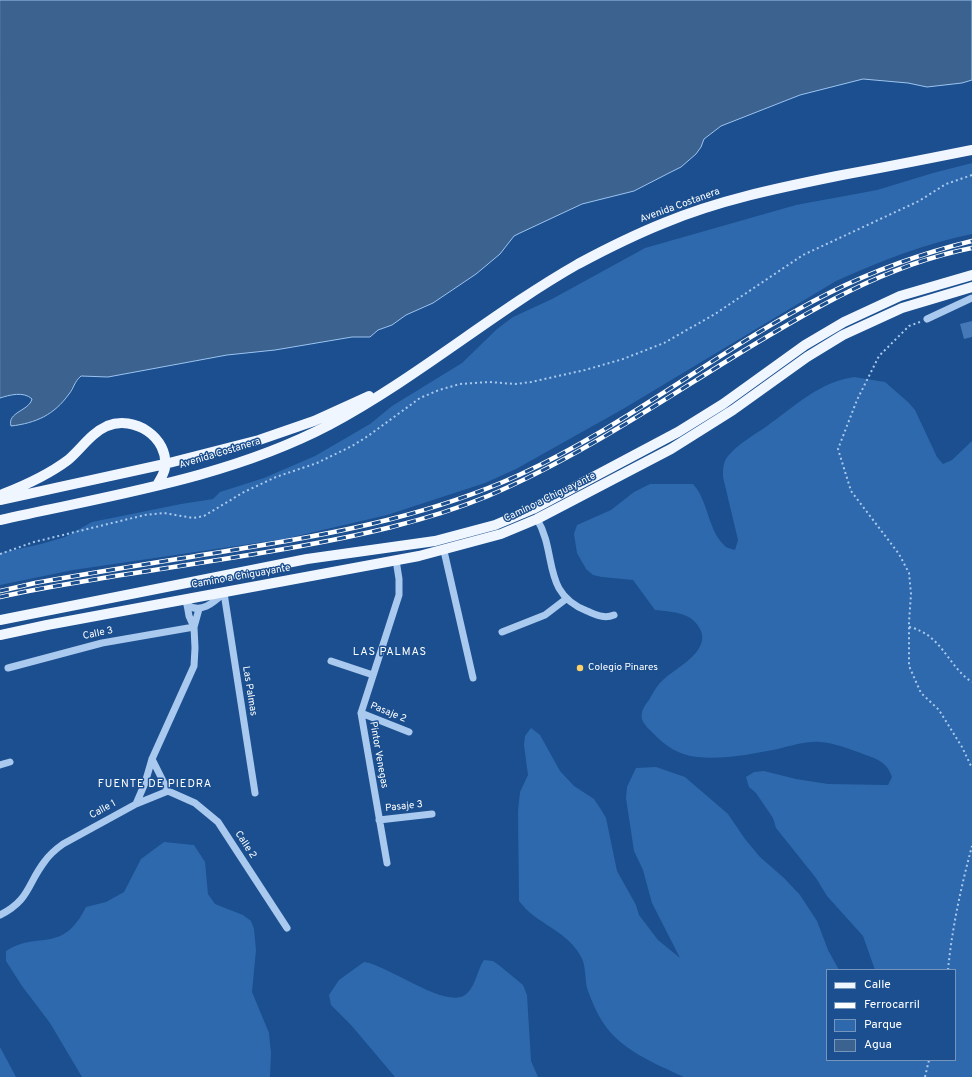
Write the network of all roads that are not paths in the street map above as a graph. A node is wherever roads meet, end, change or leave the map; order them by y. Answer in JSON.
{"nodes":[{"id":1,"x":972,"y":150,"type":"edge"},
{"id":2,"x":972,"y":275,"type":"edge"},
{"id":3,"x":972,"y":287,"type":"edge"},
{"id":4,"x":972,"y":298,"type":"edge"},
{"id":5,"x":927,"y":319,"type":"road end"},
{"id":6,"x":428,"y":362,"type":"junction"},
{"id":7,"x":165,"y":464,"type":"junction"},
{"id":8,"x":157,"y":485,"type":"junction"},
{"id":9,"x":0,"y":496,"type":"edge"},
{"id":10,"x":0,"y":500,"type":"edge"},
{"id":11,"x":537,"y":519,"type":"junction"},
{"id":12,"x":0,"y":520,"type":"edge"},
{"id":13,"x":444,"y":551,"type":"junction"},
{"id":14,"x":396,"y":560,"type":"junction"},
{"id":15,"x":203,"y":580,"type":"junction"},
{"id":16,"x":224,"y":592,"type":"junction"},
{"id":17,"x":566,"y":599,"type":"junction"},
{"id":18,"x":186,"y":602,"type":"junction"},
{"id":19,"x":199,"y":609,"type":"junction"},
{"id":20,"x":614,"y":615,"type":"dead end"},
{"id":21,"x":0,"y":620,"type":"edge"},
{"id":22,"x":194,"y":627,"type":"junction"},
{"id":23,"x":502,"y":632,"type":"dead end"},
{"id":24,"x":0,"y":635,"type":"edge"},
{"id":25,"x":331,"y":661,"type":"dead end"},
{"id":26,"x":8,"y":668,"type":"dead end"},
{"id":27,"x":373,"y":674,"type":"junction"},
{"id":28,"x":473,"y":678,"type":"dead end"},
{"id":29,"x":361,"y":713,"type":"junction"},
{"id":30,"x":409,"y":732,"type":"dead end"},
{"id":31,"x":152,"y":759,"type":"junction"},
{"id":32,"x":10,"y":762,"type":"dead end"},
{"id":33,"x":0,"y":765,"type":"edge"},
{"id":34,"x":168,"y":791,"type":"junction"},
{"id":35,"x":255,"y":793,"type":"dead end"},
{"id":36,"x":136,"y":804,"type":"junction"},
{"id":37,"x":432,"y":814,"type":"dead end"},
{"id":38,"x":379,"y":820,"type":"junction"},
{"id":39,"x":388,"y":863,"type":"dead end"},
{"id":40,"x":0,"y":915,"type":"edge"},
{"id":41,"x":287,"y":928,"type":"dead end"}],
"edges":[{"from":1,"to":6,"type":"main road","name":"Avenida Costanera"},
{"from":2,"to":15,"type":"main road","name":"Camino a Chiguayante"},
{"from":3,"to":11,"type":"main road","name":"Camino a Chiguayante"},
{"from":4,"to":5,"type":"street"},
{"from":6,"to":7,"type":"main road","name":"Avenida Costanera"},
{"from":6,"to":8,"type":"main road","name":"Avenida Costanera"},
{"from":7,"to":8,"type":"main road"},
{"from":7,"to":9,"type":"main road"},
{"from":7,"to":10,"type":"main road","name":"Avenida Costanera"},
{"from":8,"to":12,"type":"main road","name":"Avenida Costanera"},
{"from":11,"to":13,"type":"main road","name":"Camino a Chiguayante"},
{"from":11,"to":17,"type":"street"},
{"from":13,"to":14,"type":"main road","name":"Camino a Chiguayante"},
{"from":13,"to":28,"type":"street"},
{"from":14,"to":16,"type":"main road","name":"Camino a Chiguayante"},
{"from":14,"to":27,"type":"street","name":"Pintor Venegas"},
{"from":15,"to":18,"type":"main road"},
{"from":15,"to":21,"type":"main road","name":"Camino a Chiguayante"},
{"from":16,"to":18,"type":"main road","name":"Camino a Chiguayante"},
{"from":16,"to":19,"type":"street"},
{"from":16,"to":35,"type":"street","name":"Las Palmas"},
{"from":17,"to":20,"type":"street"},
{"from":17,"to":23,"type":"street"},
{"from":18,"to":19,"type":"street"},
{"from":18,"to":22,"type":"street"},
{"from":18,"to":24,"type":"main road","name":"Camino a Chiguayante"},
{"from":19,"to":22,"type":"street"},
{"from":22,"to":26,"type":"street","name":"Calle 3"},
{"from":22,"to":31,"type":"street"},
{"from":25,"to":27,"type":"street"},
{"from":27,"to":29,"type":"street","name":"Pintor Venegas"},
{"from":29,"to":30,"type":"street","name":"Pasaje 2"},
{"from":29,"to":38,"type":"street","name":"Pintor Venegas"},
{"from":31,"to":34,"type":"street"},
{"from":31,"to":36,"type":"street"},
{"from":32,"to":33,"type":"street"},
{"from":34,"to":36,"type":"street"},
{"from":34,"to":41,"type":"street","name":"Calle 2"},
{"from":36,"to":40,"type":"street","name":"Calle 1"},
{"from":37,"to":38,"type":"street","name":"Pasaje 3"},
{"from":38,"to":39,"type":"street","name":"Pintor Venegas"}]}
